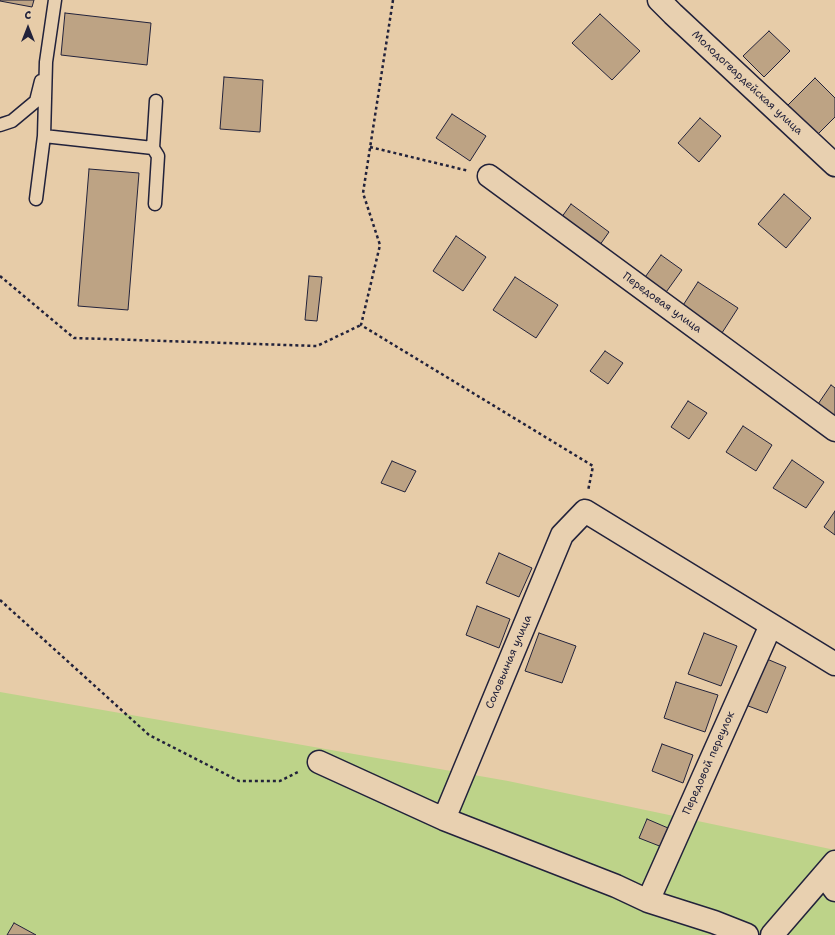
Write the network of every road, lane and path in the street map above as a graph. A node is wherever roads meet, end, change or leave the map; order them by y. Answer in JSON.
{"nodes":[{"id":1,"x":55,"y":0,"type":"edge"},
{"id":2,"x":394,"y":0,"type":"edge"},
{"id":3,"x":660,"y":0,"type":"edge"},
{"id":4,"x":46,"y":62,"type":"junction"},
{"id":5,"x":156,"y":101,"type":"dead end"},
{"id":6,"x":0,"y":125,"type":"edge"},
{"id":7,"x":44,"y":136,"type":"junction"},
{"id":8,"x":370,"y":147,"type":"junction"},
{"id":9,"x":153,"y":148,"type":"junction"},
{"id":10,"x":835,"y":165,"type":"edge"},
{"id":11,"x":489,"y":176,"type":"joint"},
{"id":12,"x":36,"y":199,"type":"dead end"},
{"id":13,"x":155,"y":204,"type":"dead end"},
{"id":14,"x":0,"y":276,"type":"edge"},
{"id":15,"x":361,"y":325,"type":"junction"},
{"id":16,"x":835,"y":430,"type":"edge"},
{"id":17,"x":585,"y":512,"type":"junction"},
{"id":18,"x":0,"y":600,"type":"edge"},
{"id":19,"x":771,"y":625,"type":"junction"},
{"id":20,"x":835,"y":664,"type":"edge"},
{"id":21,"x":319,"y":762,"type":"joint"},
{"id":22,"x":444,"y":819,"type":"junction"},
{"id":23,"x":831,"y":876,"type":"edge"},
{"id":24,"x":648,"y":901,"type":"junction"},
{"id":25,"x":747,"y":935,"type":"edge"},
{"id":26,"x":772,"y":935,"type":"edge"}],
"edges":[{"from":1,"to":4,"type":"lane"},
{"from":2,"to":8,"type":"path"},
{"from":3,"to":10,"type":"street","name":"Молодогвардейская улица"},
{"from":4,"to":6,"type":"lane"},
{"from":4,"to":7,"type":"lane"},
{"from":5,"to":9,"type":"lane"},
{"from":7,"to":9,"type":"lane"},
{"from":7,"to":12,"type":"lane"},
{"from":8,"to":11,"type":"path"},
{"from":8,"to":15,"type":"path"},
{"from":9,"to":13,"type":"lane"},
{"from":11,"to":16,"type":"street","name":"Передовая улица"},
{"from":14,"to":15,"type":"path"},
{"from":15,"to":17,"type":"path"},
{"from":17,"to":19,"type":"street"},
{"from":17,"to":22,"type":"street","name":"Соловьиная улица"},
{"from":18,"to":21,"type":"path"},
{"from":19,"to":20,"type":"street"},
{"from":19,"to":24,"type":"street","name":"Передовой переулок"},
{"from":21,"to":22,"type":"street"},
{"from":22,"to":24,"type":"street"},
{"from":23,"to":26,"type":"street"},
{"from":24,"to":25,"type":"street"}]}
